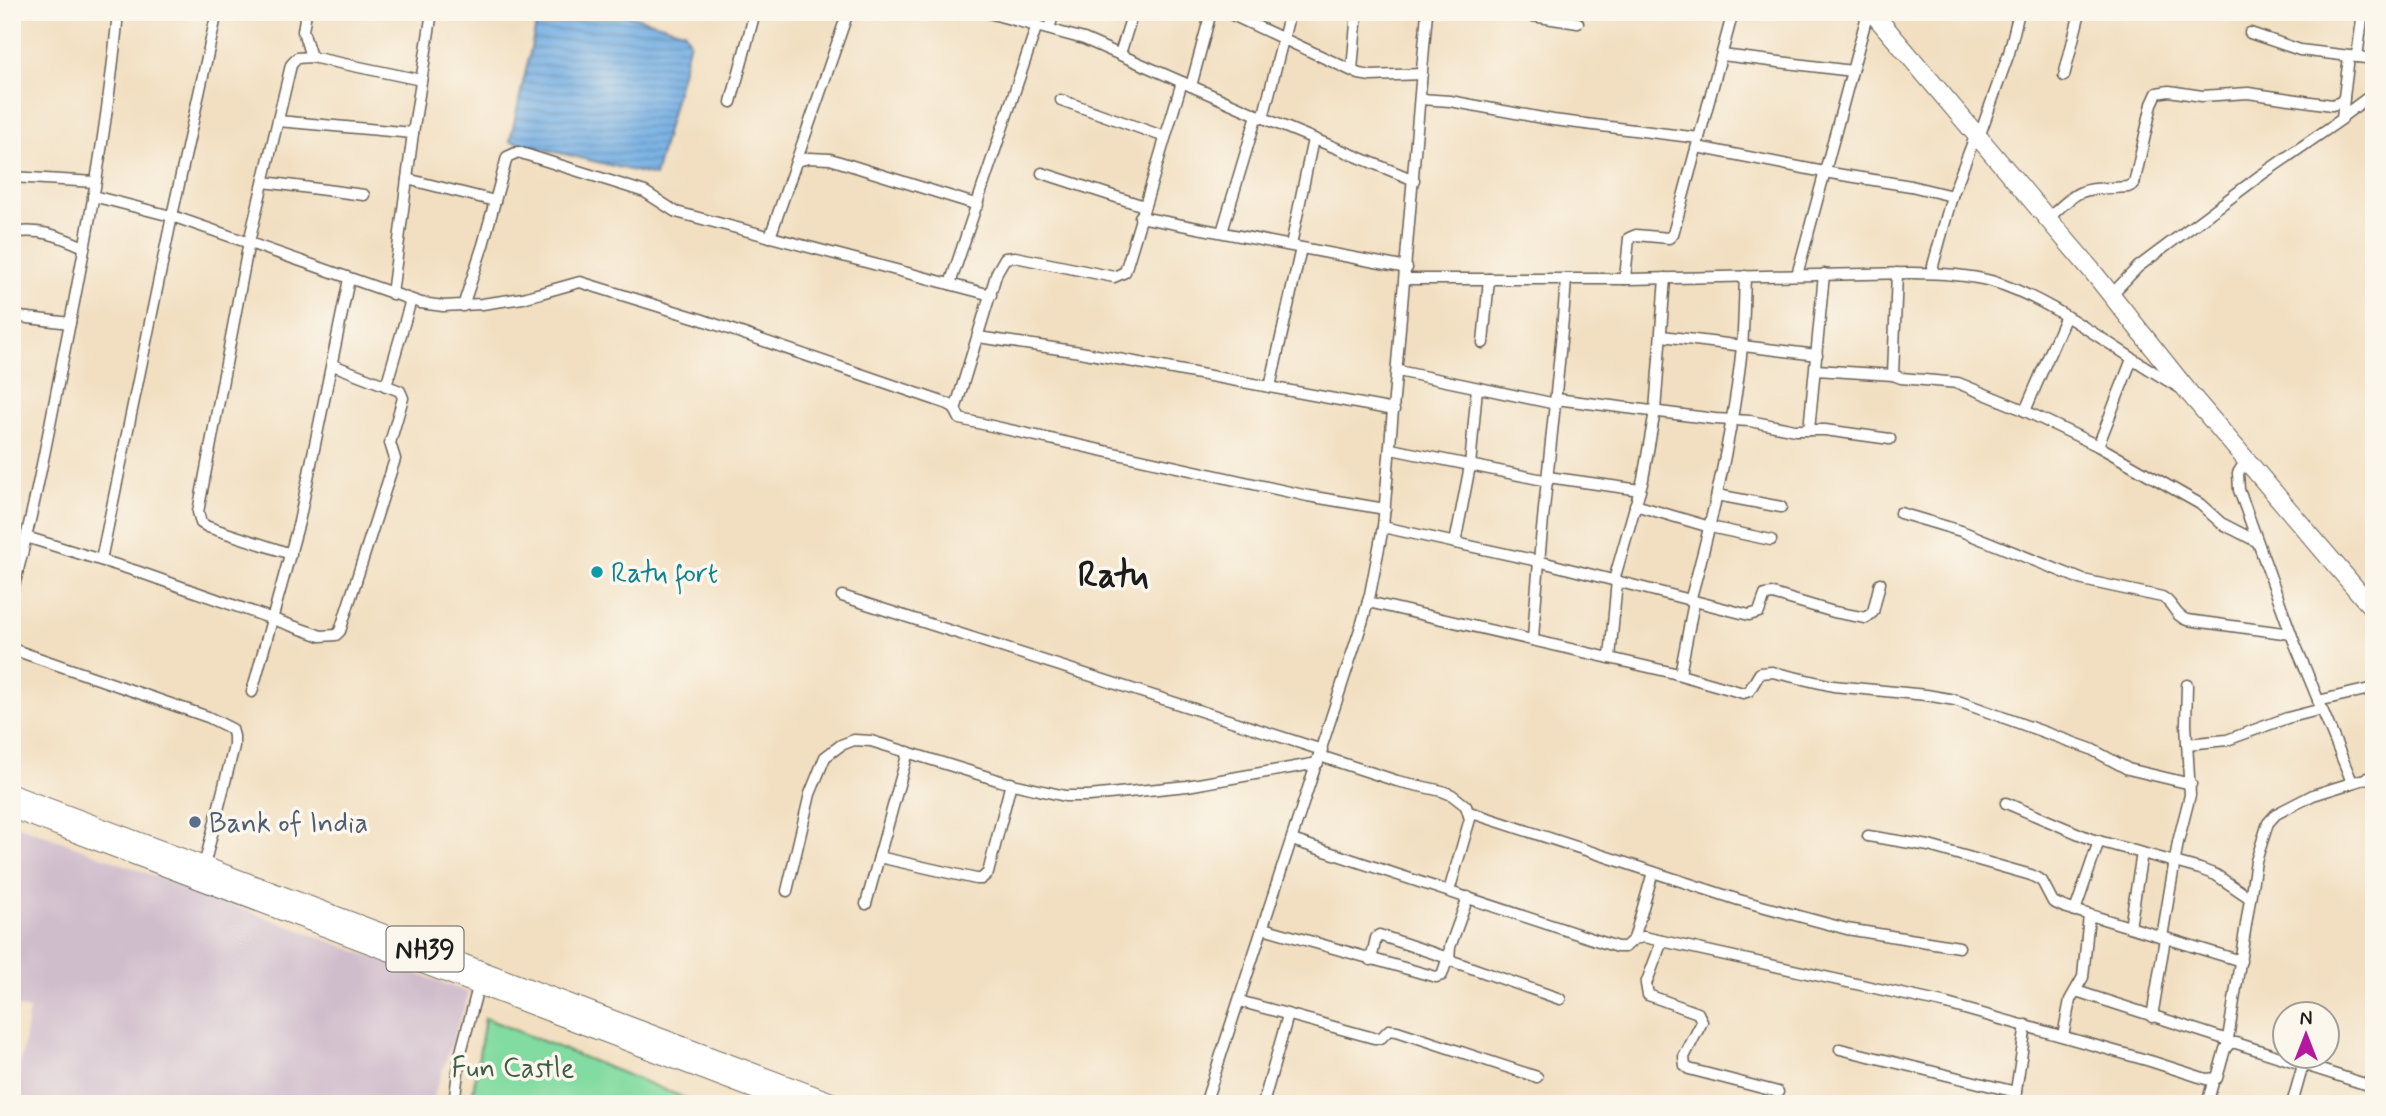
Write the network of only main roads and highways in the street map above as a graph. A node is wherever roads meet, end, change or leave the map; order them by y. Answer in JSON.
{"nodes":[{"id":1,"x":1870,"y":12,"type":"edge"},
{"id":2,"x":2374,"y":610,"type":"edge"},
{"id":3,"x":12,"y":794,"type":"edge"},
{"id":4,"x":12,"y":809,"type":"edge"},
{"id":5,"x":793,"y":1104,"type":"edge"},
{"id":6,"x":837,"y":1104,"type":"edge"}],
"edges":[{"from":1,"to":2,"type":"main road"},
{"from":3,"to":6,"type":"main road","number":"NH39"},
{"from":4,"to":5,"type":"main road","number":"NH39"}]}
